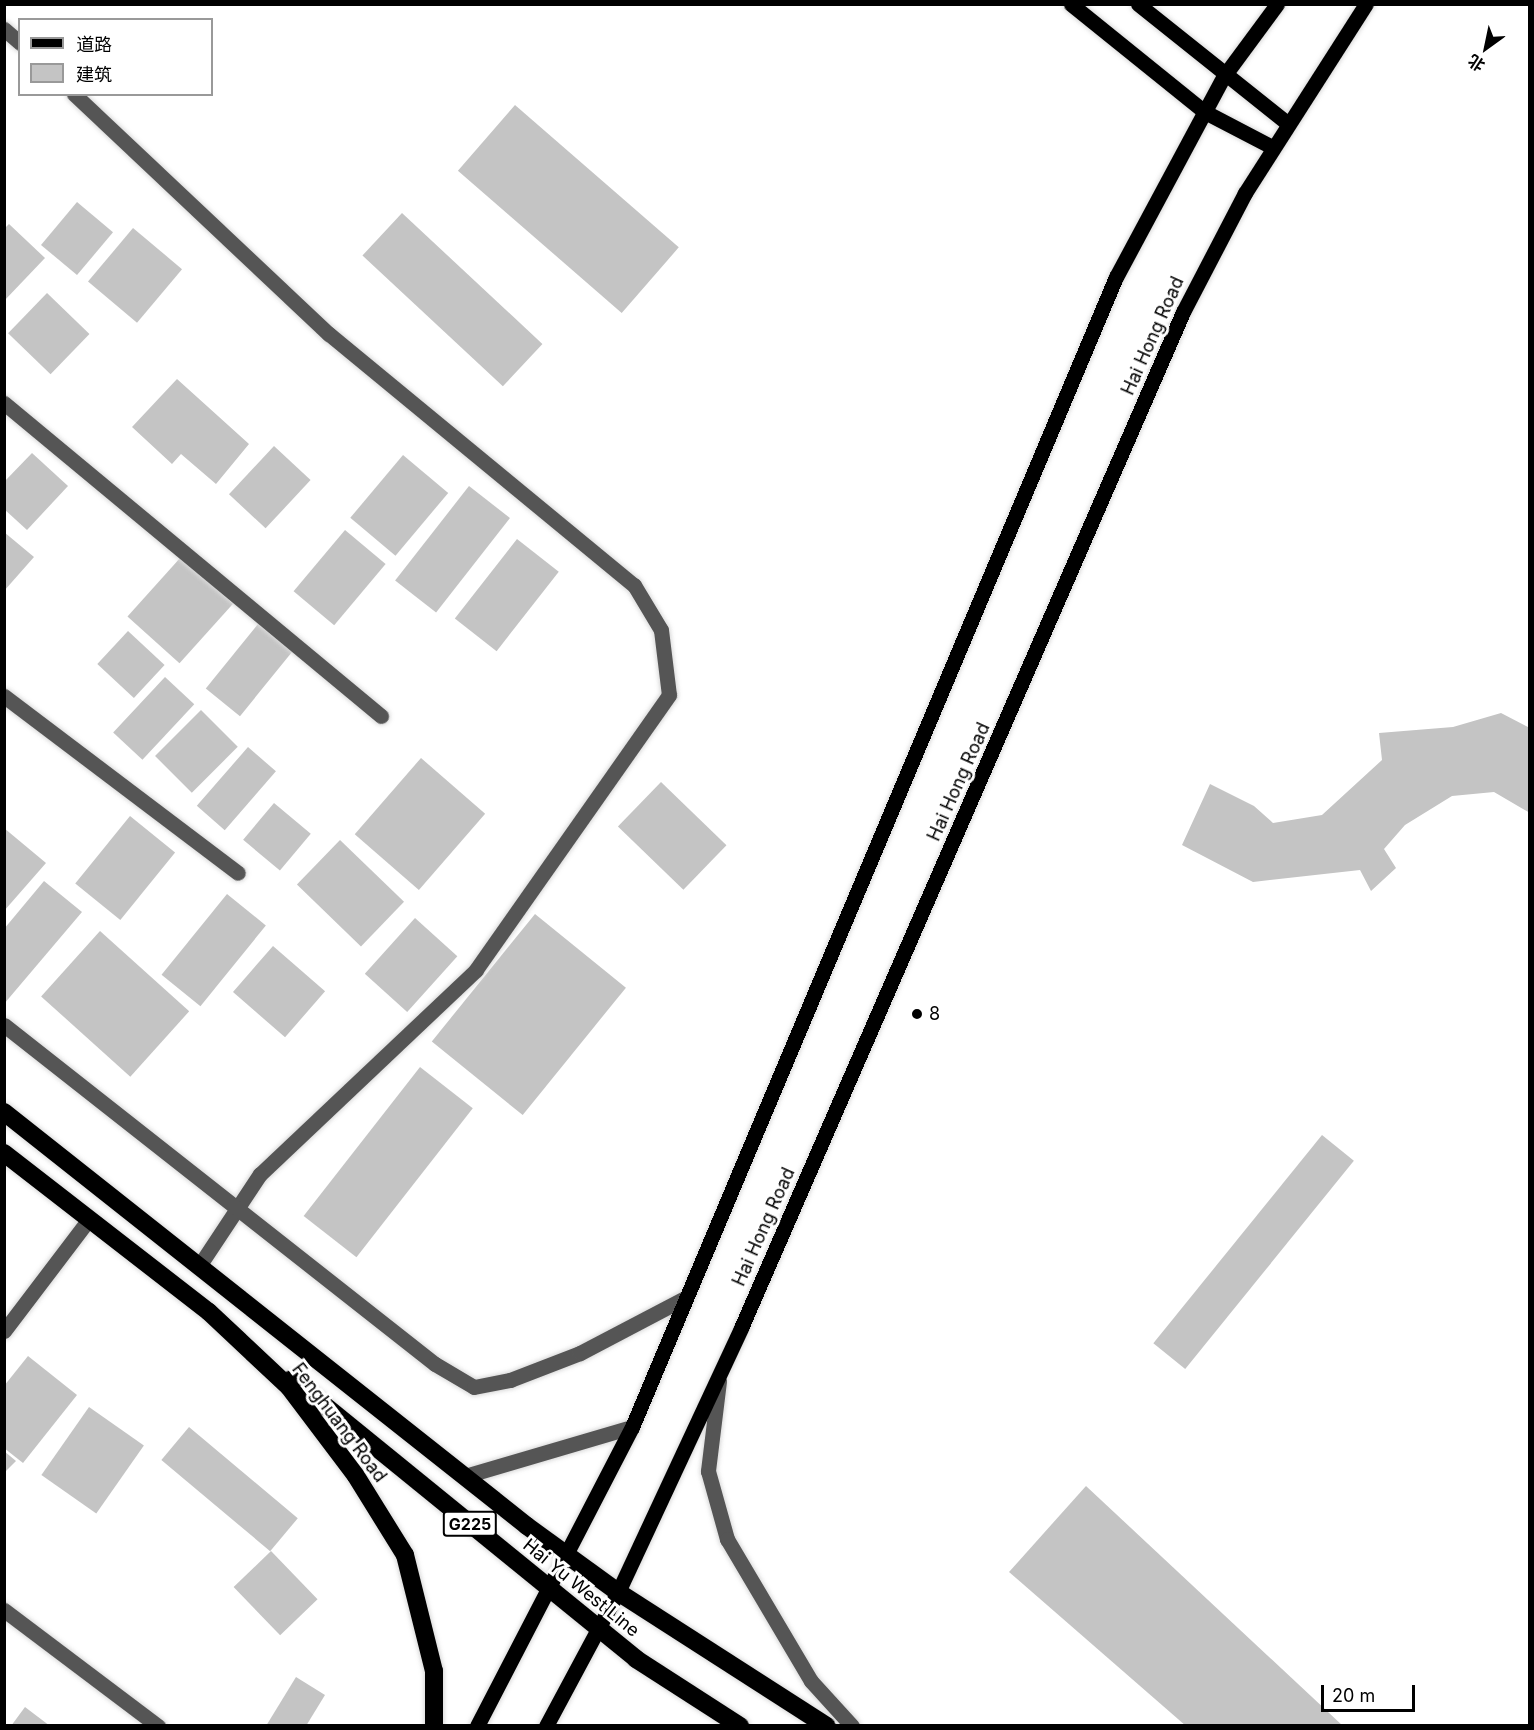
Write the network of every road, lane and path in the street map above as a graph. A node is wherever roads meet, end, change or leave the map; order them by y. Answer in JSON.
{"nodes":[{"id":1,"x":1071,"y":4,"type":"edge"},
{"id":2,"x":1138,"y":4,"type":"edge"},
{"id":3,"x":1277,"y":4,"type":"edge"},
{"id":4,"x":1366,"y":4,"type":"edge"},
{"id":5,"x":4,"y":29,"type":"edge"},
{"id":6,"x":18,"y":41,"type":"edge"},
{"id":7,"x":1224,"y":76,"type":"junction"},
{"id":8,"x":77,"y":96,"type":"edge"},
{"id":9,"x":1205,"y":112,"type":"junction"},
{"id":10,"x":1287,"y":123,"type":"junction"},
{"id":11,"x":1272,"y":147,"type":"junction"},
{"id":12,"x":4,"y":403,"type":"edge"},
{"id":13,"x":4,"y":696,"type":"edge"},
{"id":14,"x":381,"y":716,"type":"dead end"},
{"id":15,"x":238,"y":873,"type":"dead end"},
{"id":16,"x":4,"y":1025,"type":"edge"},
{"id":17,"x":4,"y":1112,"type":"edge"},
{"id":18,"x":4,"y":1153,"type":"edge"},
{"id":19,"x":237,"y":1209,"type":"junction"},
{"id":20,"x":89,"y":1219,"type":"junction"},
{"id":21,"x":199,"y":1266,"type":"junction"},
{"id":22,"x":683,"y":1299,"type":"junction"},
{"id":23,"x":209,"y":1312,"type":"junction"},
{"id":24,"x":4,"y":1330,"type":"edge"},
{"id":25,"x":719,"y":1376,"type":"junction"},
{"id":26,"x":632,"y":1427,"type":"junction"},
{"id":27,"x":465,"y":1476,"type":"junction"},
{"id":28,"x":527,"y":1526,"type":"joint"},
{"id":29,"x":569,"y":1554,"type":"junction"},
{"id":30,"x":550,"y":1589,"type":"junction"},
{"id":31,"x":618,"y":1592,"type":"junction"},
{"id":32,"x":4,"y":1610,"type":"edge"},
{"id":33,"x":598,"y":1629,"type":"junction"},
{"id":34,"x":158,"y":1725,"type":"edge"},
{"id":35,"x":434,"y":1725,"type":"edge"},
{"id":36,"x":477,"y":1725,"type":"edge"},
{"id":37,"x":546,"y":1725,"type":"edge"},
{"id":38,"x":740,"y":1725,"type":"edge"},
{"id":39,"x":827,"y":1725,"type":"edge"},
{"id":40,"x":852,"y":1725,"type":"edge"}],
"edges":[{"from":1,"to":9,"type":"main road"},
{"from":2,"to":7,"type":"main road"},
{"from":3,"to":7,"type":"main road"},
{"from":4,"to":10,"type":"main road","name":"Hai Hong Road"},
{"from":5,"to":6,"type":"street"},
{"from":7,"to":9,"type":"main road"},
{"from":7,"to":10,"type":"main road"},
{"from":8,"to":19,"type":"street"},
{"from":9,"to":11,"type":"main road"},
{"from":9,"to":22,"type":"main road"},
{"from":10,"to":11,"type":"main road","name":"Hai Hong Road"},
{"from":11,"to":25,"type":"main road","name":"Hai Hong Road"},
{"from":12,"to":14,"type":"street"},
{"from":13,"to":15,"type":"street"},
{"from":16,"to":19,"type":"street"},
{"from":17,"to":21,"type":"highway","name":"Fenghuang Road","number":"G225"},
{"from":18,"to":20,"type":"highway","name":"Fenghuang Road","number":"G225"},
{"from":19,"to":21,"type":"street"},
{"from":19,"to":22,"type":"street"},
{"from":20,"to":23,"type":"highway","name":"Fenghuang Road","number":"G225"},
{"from":20,"to":24,"type":"street"},
{"from":21,"to":27,"type":"highway","name":"Fenghuang Road","number":"G225"},
{"from":22,"to":26,"type":"main road"},
{"from":23,"to":30,"type":"highway","name":"Hai Yu West Line","number":"G225"},
{"from":23,"to":35,"type":"highway","name":"Fenghuang Road","number":"G225"},
{"from":25,"to":31,"type":"main road","name":"Hai Hong Road"},
{"from":25,"to":40,"type":"street"},
{"from":26,"to":27,"type":"street"},
{"from":26,"to":29,"type":"main road"},
{"from":27,"to":28,"type":"highway","name":"Fenghuang Road","number":"G225"},
{"from":28,"to":29,"type":"highway","name":"Hai Yu West Line","number":"G225"},
{"from":29,"to":30,"type":"main road"},
{"from":29,"to":31,"type":"highway","name":"Hai Yu West Line","number":"G225"},
{"from":30,"to":33,"type":"highway","name":"Hai Yu West Line","number":"G225"},
{"from":30,"to":36,"type":"main road"},
{"from":31,"to":33,"type":"main road"},
{"from":31,"to":39,"type":"highway","name":"Hai Yu West Line","number":"G225"},
{"from":32,"to":34,"type":"street"},
{"from":33,"to":37,"type":"main road"},
{"from":33,"to":38,"type":"highway","name":"Hai Yu West Line","number":"G225"}]}
